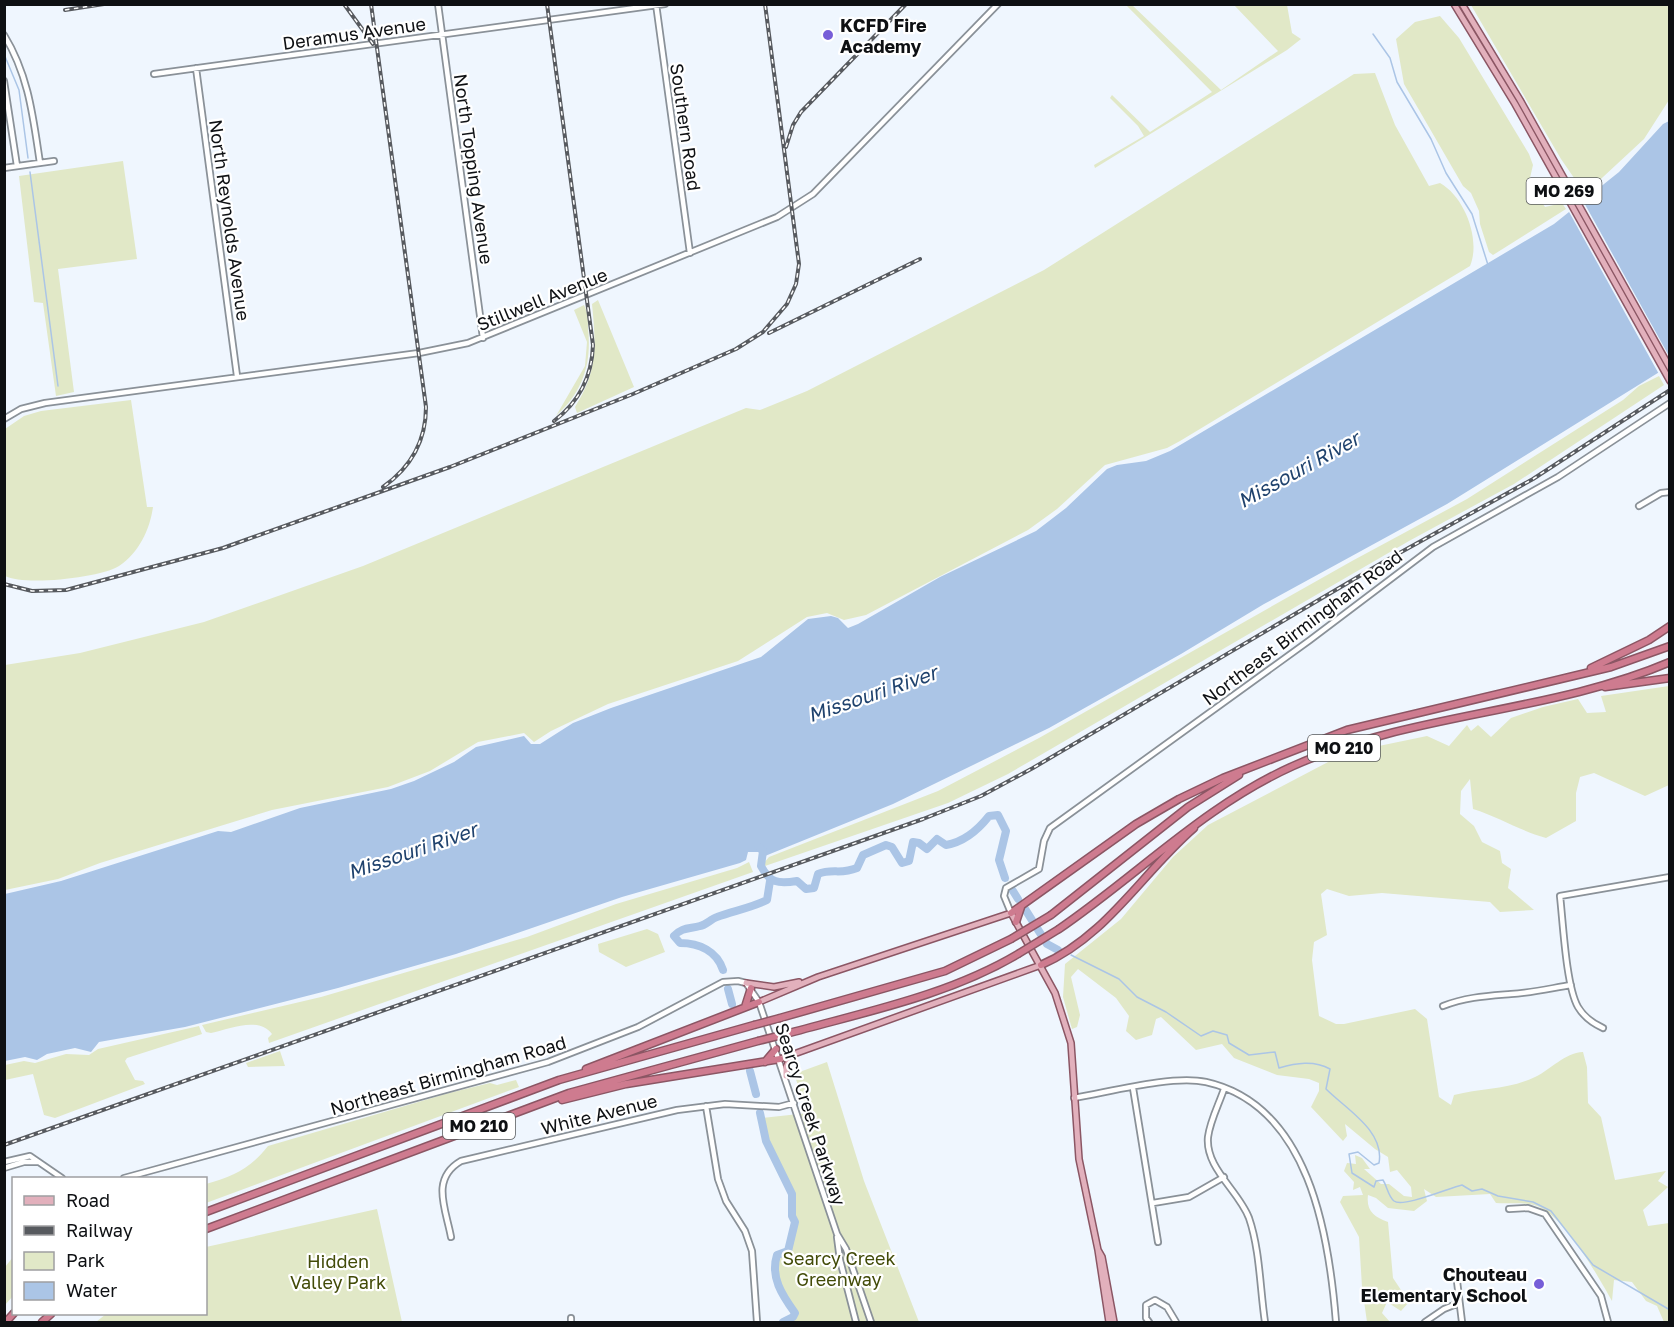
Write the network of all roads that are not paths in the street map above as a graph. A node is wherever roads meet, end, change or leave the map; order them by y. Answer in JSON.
{"nodes":[{"id":1,"x":438,"y":4,"type":"edge"},
{"id":2,"x":665,"y":4,"type":"edge"},
{"id":3,"x":998,"y":4,"type":"edge"},
{"id":4,"x":1454,"y":4,"type":"edge"},
{"id":5,"x":1462,"y":4,"type":"edge"},
{"id":6,"x":656,"y":5,"type":"edge"},
{"id":7,"x":442,"y":34,"type":"junction"},
{"id":8,"x":4,"y":35,"type":"edge"},
{"id":9,"x":196,"y":68,"type":"junction"},
{"id":10,"x":154,"y":74,"type":"dead end"},
{"id":11,"x":4,"y":81,"type":"edge"},
{"id":12,"x":54,"y":161,"type":"dead end"},
{"id":13,"x":40,"y":163,"type":"junction"},
{"id":14,"x":17,"y":166,"type":"junction"},
{"id":15,"x":4,"y":168,"type":"edge"},
{"id":16,"x":690,"y":253,"type":"junction"},
{"id":17,"x":483,"y":338,"type":"junction"},
{"id":18,"x":1670,"y":368,"type":"edge"},
{"id":19,"x":237,"y":376,"type":"junction"},
{"id":20,"x":1670,"y":381,"type":"edge"},
{"id":21,"x":1670,"y":403,"type":"edge"},
{"id":22,"x":4,"y":419,"type":"edge"},
{"id":23,"x":1670,"y":492,"type":"edge"},
{"id":24,"x":1639,"y":506,"type":"dead end"},
{"id":25,"x":1670,"y":626,"type":"edge"},
{"id":26,"x":1670,"y":646,"type":"edge"},
{"id":27,"x":1670,"y":662,"type":"edge"},
{"id":28,"x":1574,"y":675,"type":"junction"},
{"id":29,"x":1670,"y":678,"type":"edge"},
{"id":30,"x":1581,"y":691,"type":"junction"},
{"id":31,"x":1255,"y":766,"type":"junction"},
{"id":32,"x":1215,"y":809,"type":"junction"},
{"id":33,"x":1670,"y":877,"type":"edge"},
{"id":34,"x":1023,"y":904,"type":"junction"},
{"id":35,"x":1011,"y":913,"type":"junction"},
{"id":36,"x":1016,"y":922,"type":"junction"},
{"id":37,"x":1041,"y":965,"type":"junction"},
{"id":38,"x":807,"y":981,"type":"junction"},
{"id":39,"x":1571,"y":985,"type":"junction"},
{"id":40,"x":748,"y":986,"type":"junction"},
{"id":41,"x":759,"y":1002,"type":"junction"},
{"id":42,"x":1443,"y":1006,"type":"dead end"},
{"id":43,"x":745,"y":1007,"type":"junction"},
{"id":44,"x":1603,"y":1028,"type":"dead end"},
{"id":45,"x":776,"y":1049,"type":"junction"},
{"id":46,"x":793,"y":1054,"type":"junction"},
{"id":47,"x":780,"y":1059,"type":"junction"},
{"id":48,"x":765,"y":1062,"type":"junction"},
{"id":49,"x":581,"y":1072,"type":"junction"},
{"id":50,"x":786,"y":1076,"type":"junction"},
{"id":51,"x":1133,"y":1088,"type":"junction"},
{"id":52,"x":1224,"y":1089,"type":"junction"},
{"id":53,"x":1074,"y":1098,"type":"junction"},
{"id":54,"x":794,"y":1103,"type":"junction"},
{"id":55,"x":533,"y":1106,"type":"junction"},
{"id":56,"x":706,"y":1106,"type":"junction"},
{"id":57,"x":4,"y":1162,"type":"edge"},
{"id":58,"x":39,"y":1163,"type":"junction"},
{"id":59,"x":4,"y":1168,"type":"edge"},
{"id":60,"x":59,"y":1177,"type":"edge"},
{"id":61,"x":131,"y":1177,"type":"edge"},
{"id":62,"x":1224,"y":1178,"type":"junction"},
{"id":63,"x":1152,"y":1203,"type":"junction"},
{"id":64,"x":1509,"y":1209,"type":"dead end"},
{"id":65,"x":207,"y":1212,"type":"edge"},
{"id":66,"x":207,"y":1229,"type":"edge"},
{"id":67,"x":837,"y":1234,"type":"junction"},
{"id":68,"x":451,"y":1237,"type":"dead end"},
{"id":69,"x":1158,"y":1242,"type":"dead end"},
{"id":70,"x":1098,"y":1250,"type":"junction"},
{"id":71,"x":1456,"y":1273,"type":"dead end"},
{"id":72,"x":1459,"y":1303,"type":"junction"},
{"id":73,"x":757,"y":1323,"type":"edge"},
{"id":74,"x":856,"y":1323,"type":"edge"},
{"id":75,"x":871,"y":1323,"type":"edge"},
{"id":76,"x":1108,"y":1323,"type":"edge"},
{"id":77,"x":1114,"y":1323,"type":"edge"},
{"id":78,"x":1149,"y":1323,"type":"edge"},
{"id":79,"x":1176,"y":1323,"type":"edge"},
{"id":80,"x":1265,"y":1323,"type":"edge"},
{"id":81,"x":1336,"y":1323,"type":"edge"},
{"id":82,"x":1425,"y":1323,"type":"edge"},
{"id":83,"x":1462,"y":1323,"type":"edge"},
{"id":84,"x":1608,"y":1323,"type":"edge"}],
"edges":[{"from":1,"to":7,"type":"street","name":"North Topping Avenue"},
{"from":2,"to":6,"type":"street","name":"Deramus Avenue"},
{"from":3,"to":16,"type":"street","name":"Stillwell Avenue"},
{"from":4,"to":20,"type":"main road","number":"MO 269"},
{"from":5,"to":18,"type":"main road","number":"MO 269"},
{"from":6,"to":7,"type":"street","name":"Deramus Avenue"},
{"from":6,"to":16,"type":"street","name":"Southern Road"},
{"from":7,"to":9,"type":"street","name":"Deramus Avenue"},
{"from":7,"to":17,"type":"street","name":"North Topping Avenue"},
{"from":8,"to":13,"type":"street"},
{"from":9,"to":10,"type":"street","name":"Deramus Avenue"},
{"from":9,"to":19,"type":"street","name":"North Reynolds Avenue"},
{"from":11,"to":14,"type":"street"},
{"from":12,"to":13,"type":"street"},
{"from":13,"to":14,"type":"street"},
{"from":14,"to":15,"type":"street"},
{"from":16,"to":17,"type":"street","name":"Stillwell Avenue"},
{"from":17,"to":19,"type":"street","name":"Stillwell Avenue"},
{"from":19,"to":22,"type":"street","name":"Stillwell Avenue"},
{"from":21,"to":35,"type":"street","name":"Northeast Birmingham Road"},
{"from":23,"to":24,"type":"street"},
{"from":25,"to":28,"type":"highway"},
{"from":26,"to":28,"type":"highway","number":"MO 210"},
{"from":27,"to":30,"type":"highway","number":"MO 210"},
{"from":28,"to":31,"type":"highway","number":"MO 210"},
{"from":29,"to":30,"type":"highway"},
{"from":30,"to":32,"type":"highway","number":"MO 210"},
{"from":31,"to":34,"type":"highway"},
{"from":31,"to":49,"type":"highway","number":"MO 210","bridge":true},
{"from":32,"to":37,"type":"highway"},
{"from":32,"to":55,"type":"highway","number":"MO 210","bridge":true},
{"from":33,"to":39,"type":"street"},
{"from":34,"to":35,"type":"highway"},
{"from":34,"to":36,"type":"highway"},
{"from":35,"to":36,"type":"main road"},
{"from":35,"to":38,"type":"main road"},
{"from":36,"to":37,"type":"main road"},
{"from":37,"to":46,"type":"main road"},
{"from":37,"to":53,"type":"main road"},
{"from":38,"to":40,"type":"main road"},
{"from":38,"to":41,"type":"main road"},
{"from":39,"to":42,"type":"street"},
{"from":39,"to":44,"type":"street"},
{"from":40,"to":41,"type":"street"},
{"from":40,"to":43,"type":"highway"},
{"from":40,"to":61,"type":"street","name":"Northeast Birmingham Road"},
{"from":41,"to":43,"type":"highway"},
{"from":41,"to":45,"type":"street","name":"Searcy Creek Parkway"},
{"from":43,"to":49,"type":"highway"},
{"from":45,"to":47,"type":"street","name":"Searcy Creek Parkway"},
{"from":45,"to":48,"type":"highway"},
{"from":46,"to":47,"type":"main road"},
{"from":46,"to":50,"type":"main road"},
{"from":47,"to":48,"type":"highway"},
{"from":47,"to":50,"type":"street","name":"Searcy Creek Parkway"},
{"from":48,"to":55,"type":"highway"},
{"from":49,"to":65,"type":"highway","number":"MO 210"},
{"from":50,"to":54,"type":"street","name":"Searcy Creek Parkway"},
{"from":51,"to":52,"type":"street"},
{"from":51,"to":53,"type":"street"},
{"from":51,"to":63,"type":"street"},
{"from":52,"to":62,"type":"street"},
{"from":52,"to":81,"type":"street"},
{"from":53,"to":70,"type":"main road"},
{"from":54,"to":56,"type":"street","name":"White Avenue"},
{"from":54,"to":67,"type":"street","name":"Searcy Creek Parkway"},
{"from":55,"to":66,"type":"highway","number":"MO 210"},
{"from":56,"to":68,"type":"street","name":"White Avenue"},
{"from":56,"to":73,"type":"street"},
{"from":57,"to":58,"type":"street"},
{"from":58,"to":59,"type":"street"},
{"from":58,"to":60,"type":"street"},
{"from":62,"to":63,"type":"street"},
{"from":62,"to":80,"type":"street"},
{"from":63,"to":69,"type":"street"},
{"from":64,"to":84,"type":"street"},
{"from":67,"to":74,"type":"street","name":"Searcy Creek Parkway"},
{"from":67,"to":75,"type":"street","name":"Searcy Creek Parkway"},
{"from":70,"to":76,"type":"main road"},
{"from":70,"to":77,"type":"main road"},
{"from":71,"to":72,"type":"street"},
{"from":72,"to":82,"type":"street"},
{"from":72,"to":83,"type":"street"},
{"from":78,"to":79,"type":"street"}]}
